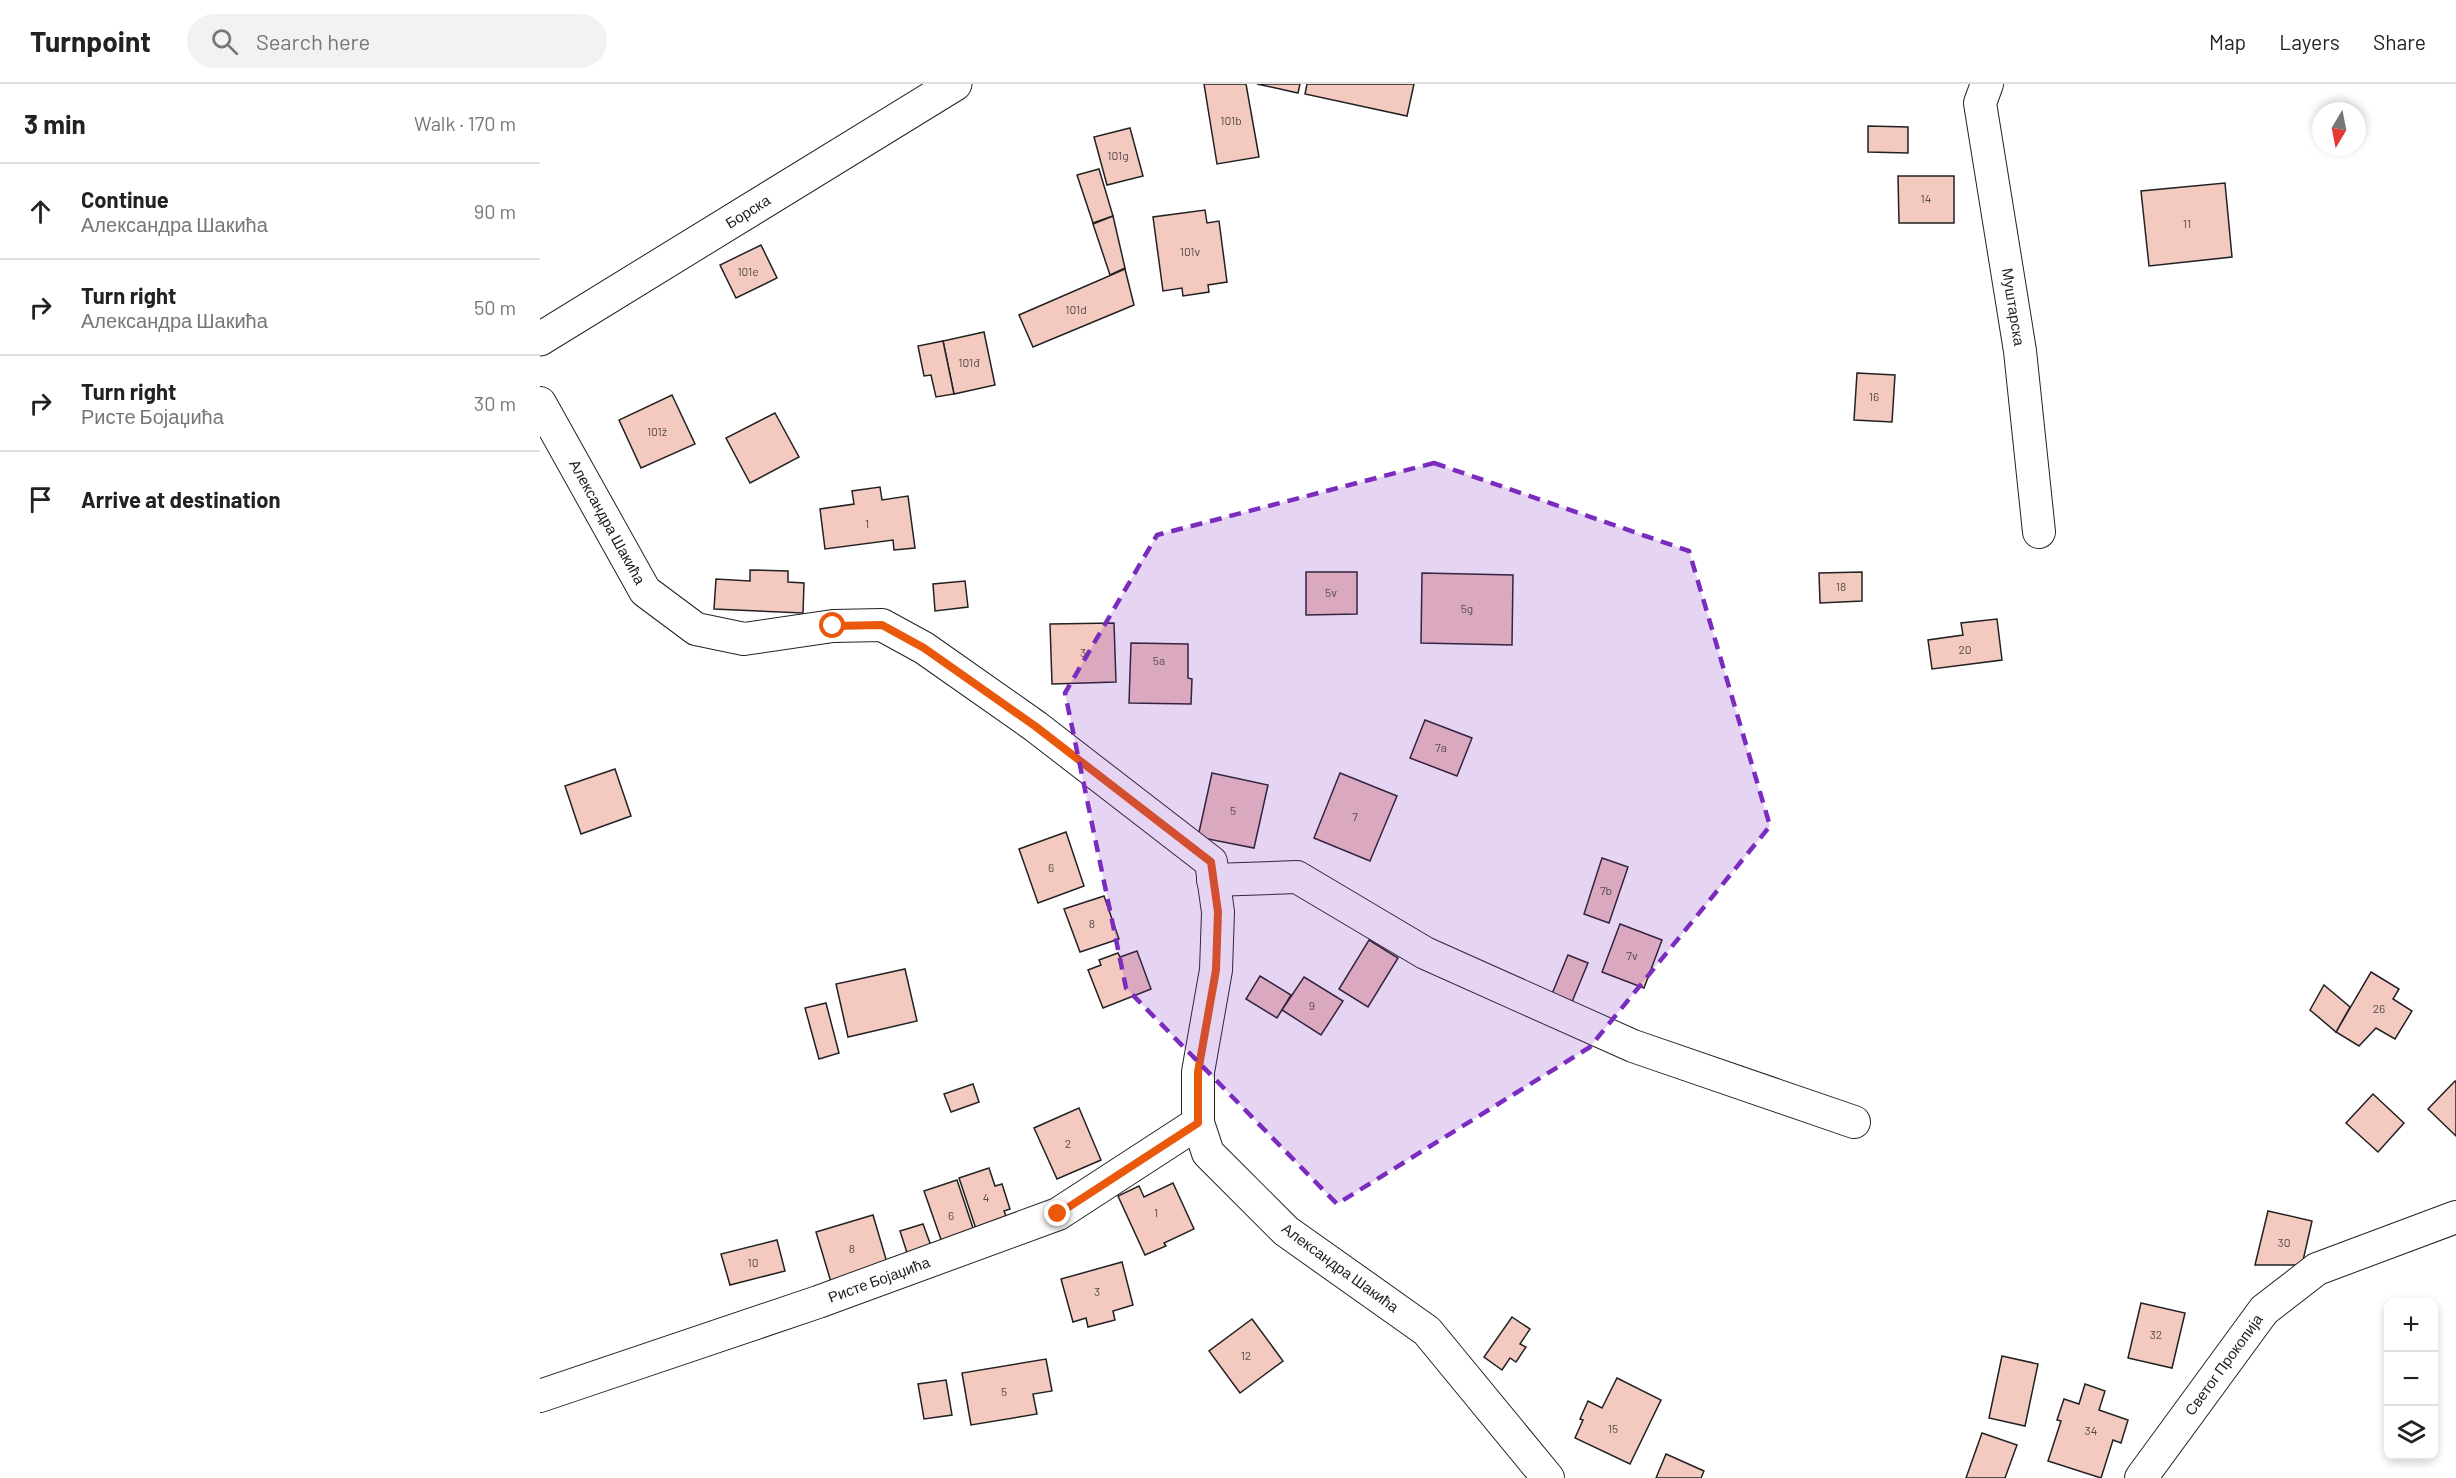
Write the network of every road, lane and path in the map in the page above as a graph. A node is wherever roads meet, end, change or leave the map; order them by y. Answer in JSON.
{"nodes":[{"id":1,"x":956,"y":84,"type":"edge"},
{"id":2,"x":1988,"y":84,"type":"edge"},
{"id":3,"x":540,"y":339,"type":"edge"},
{"id":4,"x":540,"y":404,"type":"edge"},
{"id":5,"x":2039,"y":532,"type":"dead end"},
{"id":6,"x":1214,"y":880,"type":"junction"},
{"id":7,"x":1854,"y":1122,"type":"dead end"},
{"id":8,"x":1198,"y":1123,"type":"junction"},
{"id":9,"x":2456,"y":1217,"type":"edge"},
{"id":10,"x":540,"y":1396,"type":"edge"},
{"id":11,"x":1548,"y":1478,"type":"edge"},
{"id":12,"x":2141,"y":1478,"type":"edge"}],
"edges":[{"from":1,"to":3,"type":"street","name":"Борска"},
{"from":2,"to":5,"type":"street","name":"Муштарска"},
{"from":4,"to":6,"type":"street","name":"Александра Шакића"},
{"from":6,"to":7,"type":"street"},
{"from":6,"to":8,"type":"street","name":"Александра Шакића"},
{"from":8,"to":10,"type":"street","name":"Ристе Бојаџића"},
{"from":8,"to":11,"type":"street","name":"Александра Шакића"},
{"from":9,"to":12,"type":"street","name":"Светог Прокопија"}]}
